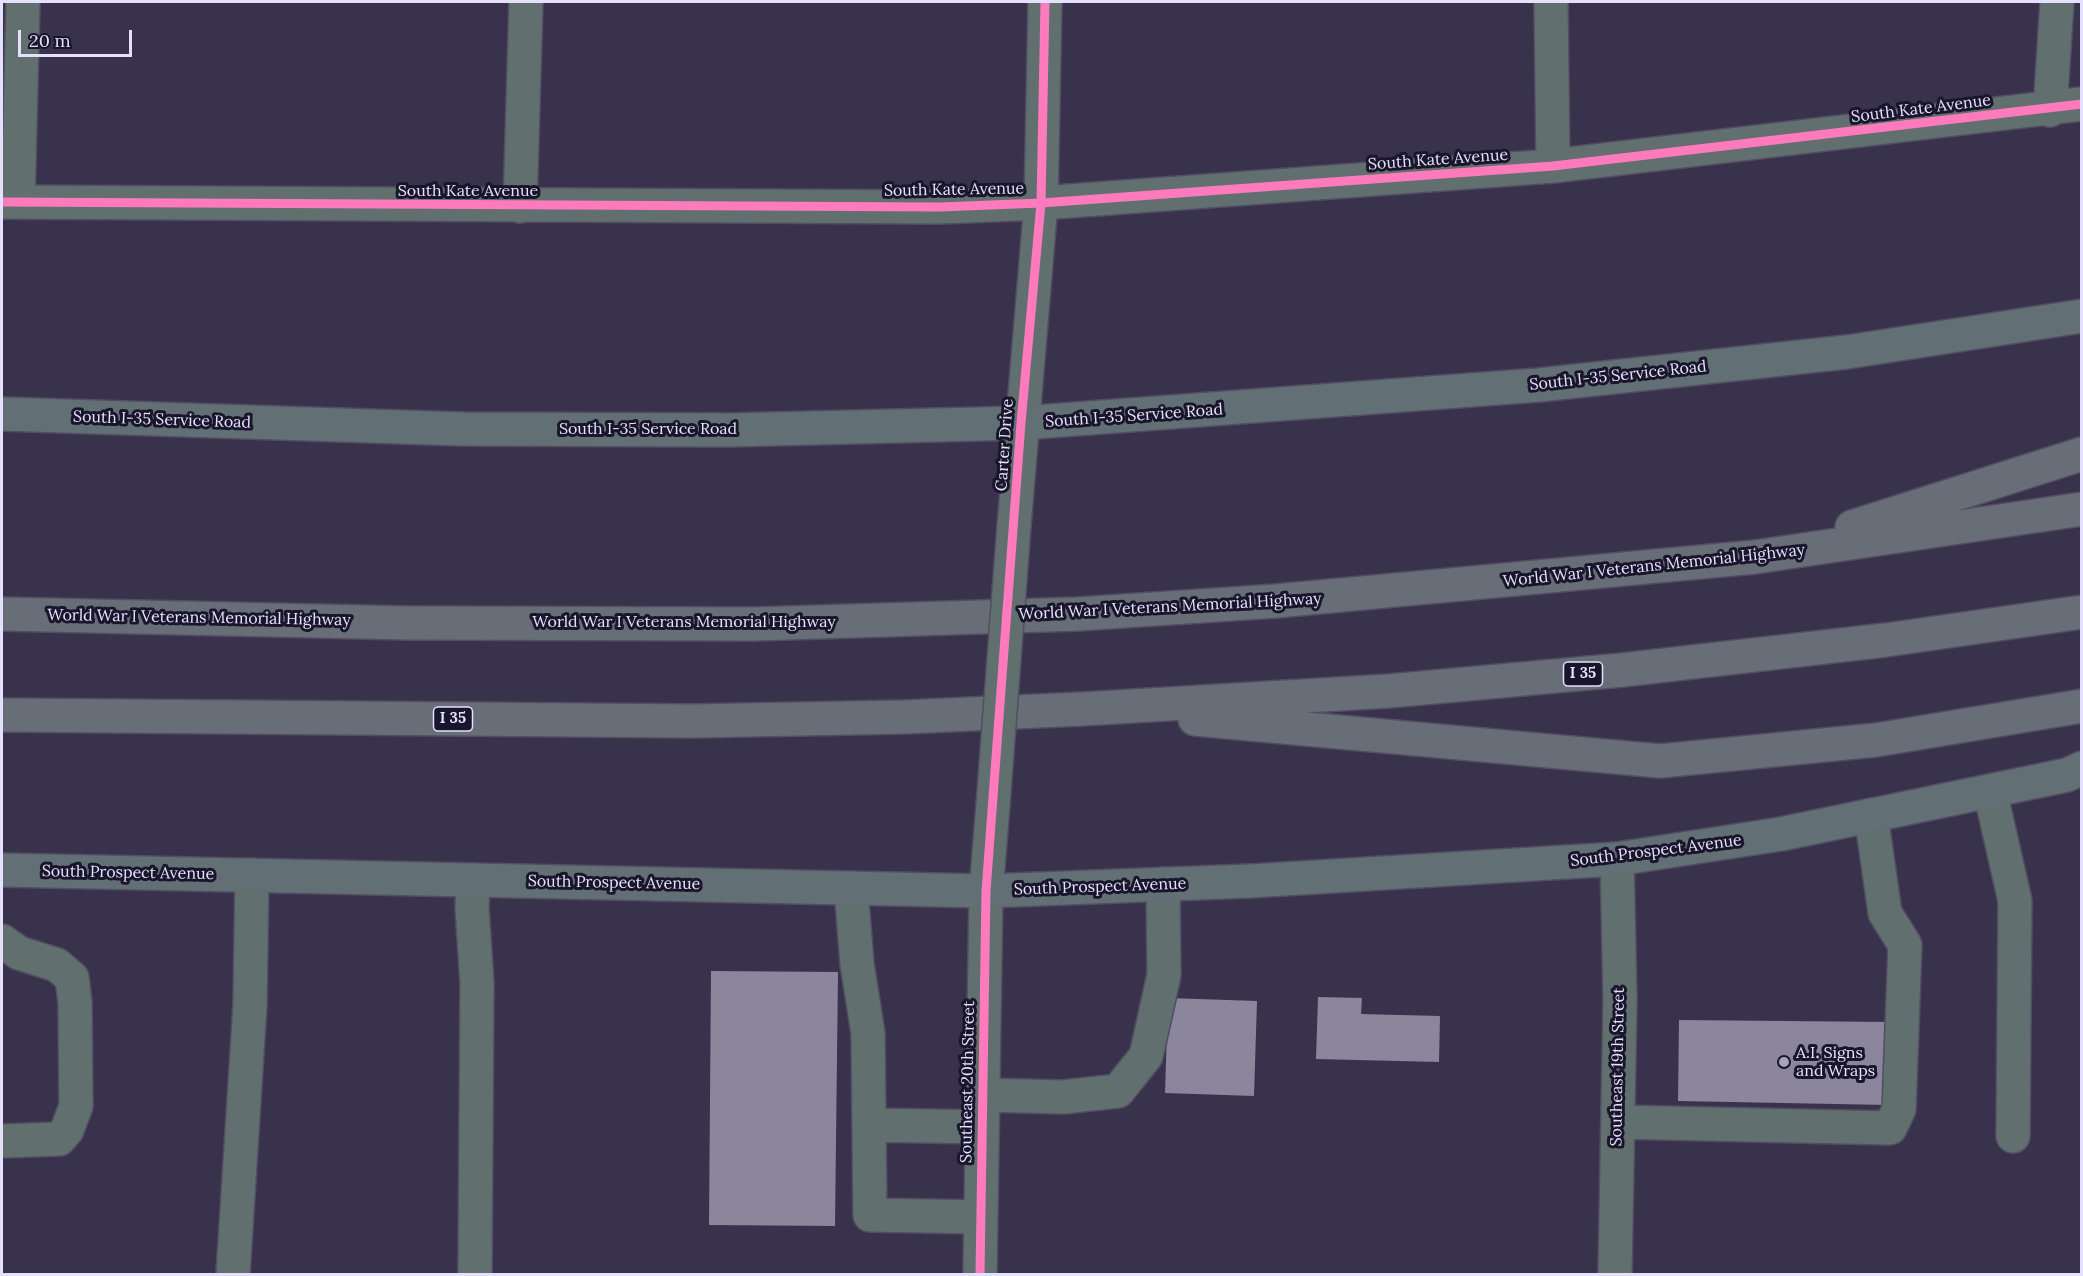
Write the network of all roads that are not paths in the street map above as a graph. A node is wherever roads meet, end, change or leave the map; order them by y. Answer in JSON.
{"nodes":[{"id":1,"x":22,"y":2,"type":"edge"},
{"id":2,"x":526,"y":2,"type":"edge"},
{"id":3,"x":1045,"y":2,"type":"edge"},
{"id":4,"x":1551,"y":2,"type":"edge"},
{"id":5,"x":2057,"y":2,"type":"edge"},
{"id":6,"x":2082,"y":104,"type":"edge"},
{"id":7,"x":2050,"y":110,"type":"junction"},
{"id":8,"x":1553,"y":166,"type":"junction"},
{"id":9,"x":10,"y":202,"type":"edge"},
{"id":10,"x":1041,"y":203,"type":"junction"},
{"id":11,"x":520,"y":206,"type":"junction"},
{"id":12,"x":2082,"y":316,"type":"edge"},
{"id":13,"x":2,"y":414,"type":"edge"},
{"id":14,"x":1021,"y":423,"type":"junction"},
{"id":15,"x":2082,"y":454,"type":"edge"},
{"id":16,"x":2082,"y":509,"type":"edge"},
{"id":17,"x":1755,"y":557,"type":"junction"},
{"id":18,"x":2082,"y":612,"type":"edge"},
{"id":19,"x":5,"y":614,"type":"edge"},
{"id":20,"x":2082,"y":706,"type":"edge"},
{"id":21,"x":1082,"y":709,"type":"junction"},
{"id":22,"x":2,"y":715,"type":"edge"},
{"id":23,"x":2077,"y":773,"type":"edge"},
{"id":24,"x":1990,"y":791,"type":"junction"},
{"id":25,"x":1871,"y":815,"type":"junction"},
{"id":26,"x":1617,"y":859,"type":"junction"},
{"id":27,"x":2,"y":870,"type":"edge"},
{"id":28,"x":252,"y":875,"type":"junction"},
{"id":29,"x":473,"y":880,"type":"junction"},
{"id":30,"x":1163,"y":884,"type":"junction"},
{"id":31,"x":851,"y":888,"type":"junction"},
{"id":32,"x":986,"y":891,"type":"junction"},
{"id":33,"x":2,"y":941,"type":"edge"},
{"id":34,"x":983,"y":1095,"type":"junction"},
{"id":35,"x":1618,"y":1122,"type":"junction"},
{"id":36,"x":871,"y":1125,"type":"junction"},
{"id":37,"x":982,"y":1127,"type":"junction"},
{"id":38,"x":2013,"y":1137,"type":"dead end"},
{"id":39,"x":2,"y":1141,"type":"edge"},
{"id":40,"x":981,"y":1217,"type":"junction"},
{"id":41,"x":233,"y":1275,"type":"edge"},
{"id":42,"x":475,"y":1275,"type":"edge"},
{"id":43,"x":980,"y":1275,"type":"edge"},
{"id":44,"x":1615,"y":1275,"type":"edge"}],
"edges":[{"from":1,"to":9,"type":"street"},
{"from":2,"to":11,"type":"street"},
{"from":3,"to":10,"type":"street","name":"Carter Drive"},
{"from":4,"to":8,"type":"street"},
{"from":5,"to":7,"type":"street"},
{"from":6,"to":7,"type":"street","name":"South Kate Avenue"},
{"from":7,"to":8,"type":"street","name":"South Kate Avenue"},
{"from":8,"to":10,"type":"street","name":"South Kate Avenue"},
{"from":9,"to":11,"type":"street","name":"South Kate Avenue"},
{"from":10,"to":11,"type":"street","name":"South Kate Avenue"},
{"from":10,"to":14,"type":"street","name":"Carter Drive"},
{"from":12,"to":14,"type":"main road","name":"South I-35 Service Road"},
{"from":13,"to":14,"type":"main road","name":"South I-35 Service Road"},
{"from":14,"to":32,"type":"street","name":"Carter Drive","bridge":true},
{"from":15,"to":17,"type":"highway"},
{"from":16,"to":17,"type":"highway","name":"World War I Veterans Memorial Highway"},
{"from":17,"to":19,"type":"highway","name":"World War I Veterans Memorial Highway"},
{"from":18,"to":21,"type":"highway","number":"I 35"},
{"from":20,"to":21,"type":"highway"},
{"from":21,"to":22,"type":"highway","number":"I 35"},
{"from":23,"to":24,"type":"main road","name":"South Prospect Avenue"},
{"from":24,"to":25,"type":"main road","name":"South Prospect Avenue"},
{"from":24,"to":38,"type":"street"},
{"from":25,"to":26,"type":"main road","name":"South Prospect Avenue"},
{"from":25,"to":35,"type":"street"},
{"from":26,"to":30,"type":"main road","name":"South Prospect Avenue"},
{"from":26,"to":35,"type":"street","name":"Southeast 19th Street"},
{"from":27,"to":28,"type":"main road","name":"South Prospect Avenue"},
{"from":28,"to":29,"type":"main road","name":"South Prospect Avenue"},
{"from":28,"to":41,"type":"street"},
{"from":29,"to":31,"type":"main road","name":"South Prospect Avenue"},
{"from":29,"to":42,"type":"street"},
{"from":30,"to":32,"type":"main road","name":"South Prospect Avenue"},
{"from":30,"to":34,"type":"street"},
{"from":31,"to":32,"type":"main road","name":"South Prospect Avenue"},
{"from":31,"to":36,"type":"street"},
{"from":32,"to":34,"type":"street","name":"Southeast 20th Street"},
{"from":33,"to":39,"type":"street"},
{"from":34,"to":37,"type":"street","name":"Southeast 20th Street"},
{"from":35,"to":44,"type":"street","name":"Southeast 19th Street"},
{"from":36,"to":37,"type":"street"},
{"from":36,"to":40,"type":"street"},
{"from":37,"to":40,"type":"street","name":"Southeast 20th Street"},
{"from":40,"to":43,"type":"street","name":"Southeast 20th Street"}]}
